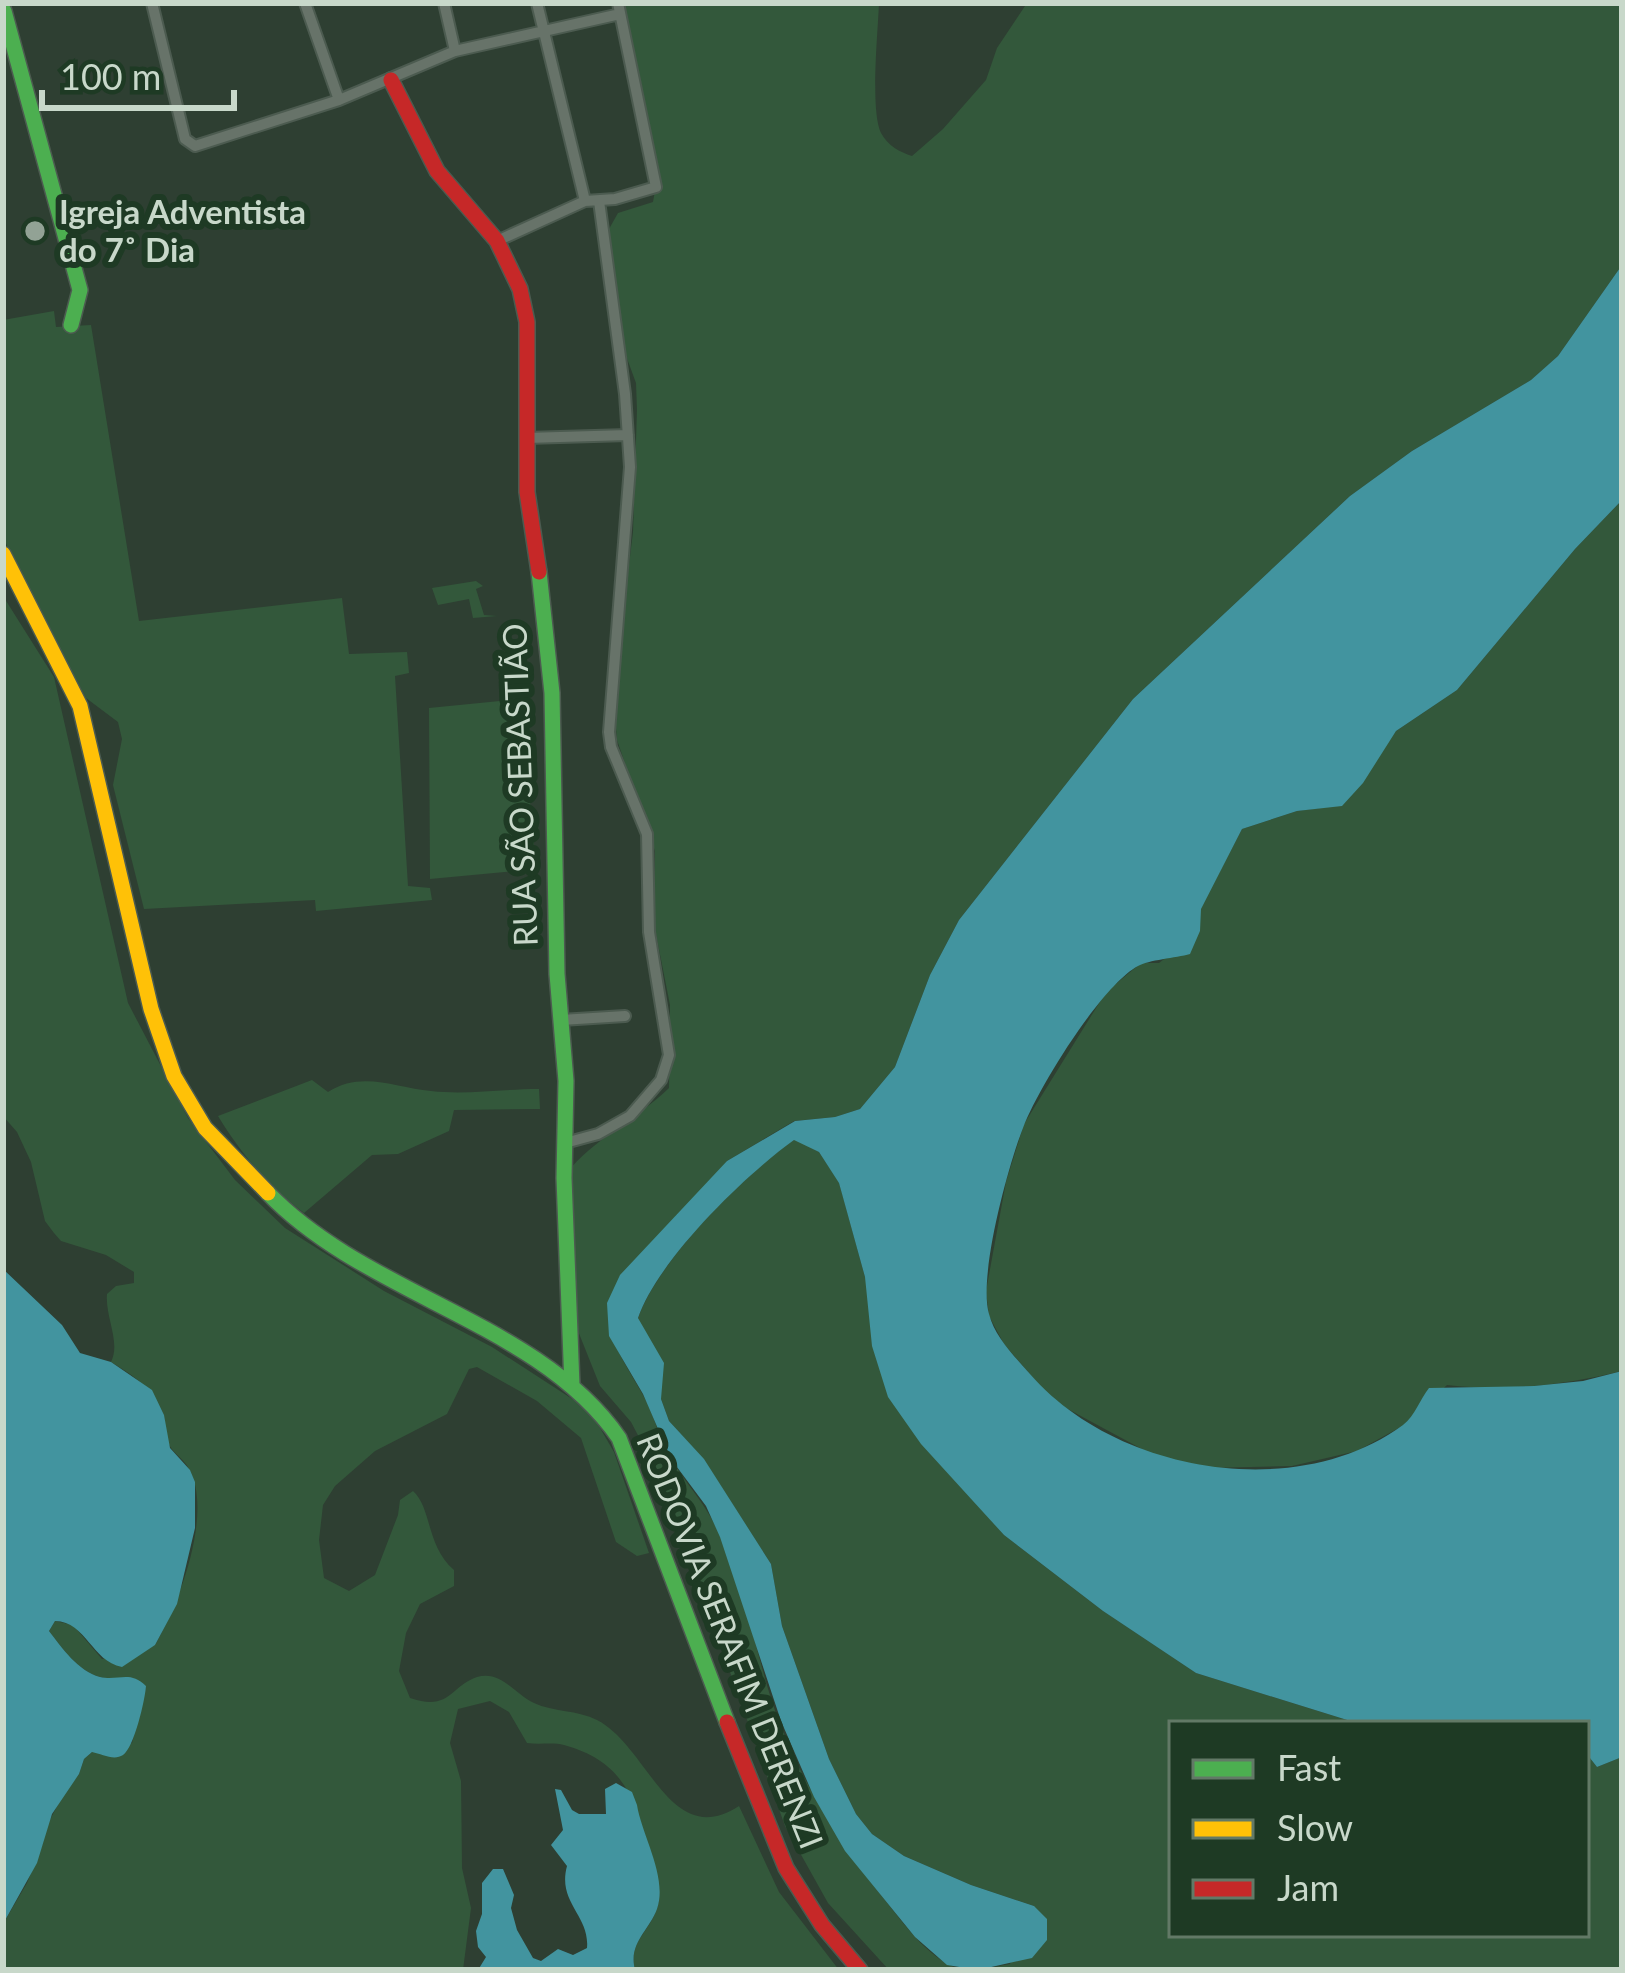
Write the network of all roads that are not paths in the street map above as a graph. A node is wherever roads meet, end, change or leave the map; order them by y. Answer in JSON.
{"nodes":[{"id":1,"x":152,"y":3,"type":"edge"},
{"id":2,"x":304,"y":3,"type":"edge"},
{"id":3,"x":444,"y":3,"type":"edge"},
{"id":4,"x":537,"y":3,"type":"edge"},
{"id":5,"x":5,"y":7,"type":"edge"},
{"id":6,"x":619,"y":8,"type":"edge"},
{"id":7,"x":3,"y":21,"type":"edge"},
{"id":8,"x":542,"y":30,"type":"junction"},
{"id":9,"x":455,"y":51,"type":"junction"},
{"id":10,"x":391,"y":80,"type":"junction"},
{"id":11,"x":339,"y":100,"type":"junction"},
{"id":12,"x":584,"y":201,"type":"junction"},
{"id":13,"x":599,"y":201,"type":"junction"},
{"id":14,"x":497,"y":241,"type":"junction"},
{"id":15,"x":71,"y":325,"type":"dead end"},
{"id":16,"x":628,"y":435,"type":"junction"},
{"id":17,"x":526,"y":438,"type":"junction"},
{"id":18,"x":3,"y":554,"type":"edge"},
{"id":19,"x":625,"y":1016,"type":"dead end"},
{"id":20,"x":561,"y":1020,"type":"junction"},
{"id":21,"x":565,"y":1143,"type":"junction"},
{"id":22,"x":572,"y":1384,"type":"junction"},
{"id":23,"x":860,"y":1970,"type":"edge"}],
"edges":[{"from":1,"to":11,"type":"street"},
{"from":2,"to":11,"type":"street"},
{"from":3,"to":9,"type":"street"},
{"from":4,"to":8,"type":"street"},
{"from":5,"to":7,"type":"main road"},
{"from":5,"to":15,"type":"main road"},
{"from":6,"to":8,"type":"street"},
{"from":6,"to":13,"type":"street"},
{"from":8,"to":9,"type":"street"},
{"from":8,"to":12,"type":"street"},
{"from":9,"to":10,"type":"street"},
{"from":10,"to":11,"type":"street"},
{"from":10,"to":14,"type":"main road","name":"RUA SÃO SEBASTIÃO"},
{"from":12,"to":13,"type":"street"},
{"from":12,"to":14,"type":"street"},
{"from":13,"to":16,"type":"street"},
{"from":14,"to":17,"type":"main road","name":"RUA SÃO SEBASTIÃO"},
{"from":16,"to":17,"type":"street"},
{"from":16,"to":21,"type":"street"},
{"from":17,"to":20,"type":"main road","name":"RUA SÃO SEBASTIÃO"},
{"from":18,"to":22,"type":"main road","name":"RODOVIA SERAFIM DERENZI"},
{"from":19,"to":20,"type":"street"},
{"from":20,"to":21,"type":"main road","name":"RUA SÃO SEBASTIÃO"},
{"from":21,"to":22,"type":"main road","name":"RUA SÃO SEBASTIÃO"},
{"from":22,"to":23,"type":"main road","name":"RODOVIA SERAFIM DERENZI"}]}
